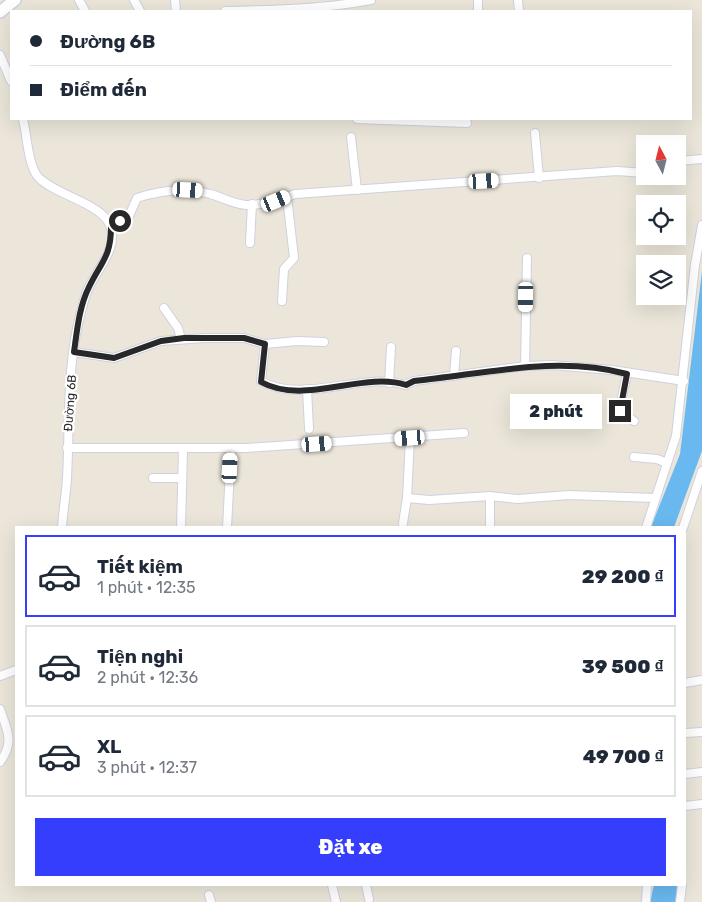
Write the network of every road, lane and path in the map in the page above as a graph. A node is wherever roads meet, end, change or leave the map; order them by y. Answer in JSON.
{"nodes":[{"id":1,"x":15,"y":0,"type":"edge"},
{"id":2,"x":371,"y":0,"type":"edge"},
{"id":3,"x":288,"y":10,"type":"edge"},
{"id":4,"x":0,"y":12,"type":"edge"},
{"id":5,"x":0,"y":55,"type":"edge"},
{"id":6,"x":10,"y":79,"type":"edge"},
{"id":7,"x":23,"y":120,"type":"edge"},
{"id":8,"x":384,"y":120,"type":"edge"},
{"id":9,"x":467,"y":123,"type":"dead end"},
{"id":10,"x":535,"y":133,"type":"dead end"},
{"id":11,"x":351,"y":137,"type":"dead end"},
{"id":12,"x":702,"y":158,"type":"edge"},
{"id":13,"x":686,"y":159,"type":"edge"},
{"id":14,"x":636,"y":172,"type":"edge"},
{"id":15,"x":539,"y":178,"type":"junction"},
{"id":16,"x":357,"y":190,"type":"junction"},
{"id":17,"x":287,"y":197,"type":"junction"},
{"id":18,"x":252,"y":204,"type":"junction"},
{"id":19,"x":702,"y":225,"type":"edge"},
{"id":20,"x":111,"y":227,"type":"junction"},
{"id":21,"x":250,"y":242,"type":"dead end"},
{"id":22,"x":527,"y":258,"type":"dead end"},
{"id":23,"x":282,"y":301,"type":"dead end"},
{"id":24,"x":164,"y":308,"type":"dead end"},
{"id":25,"x":181,"y":339,"type":"junction"},
{"id":26,"x":324,"y":342,"type":"dead end"},
{"id":27,"x":265,"y":344,"type":"junction"},
{"id":28,"x":391,"y":347,"type":"dead end"},
{"id":29,"x":456,"y":351,"type":"dead end"},
{"id":30,"x":74,"y":352,"type":"junction"},
{"id":31,"x":525,"y":366,"type":"junction"},
{"id":32,"x":627,"y":374,"type":"junction"},
{"id":33,"x":454,"y":376,"type":"junction"},
{"id":34,"x":684,"y":381,"type":"junction"},
{"id":35,"x":389,"y":383,"type":"junction"},
{"id":36,"x":307,"y":389,"type":"junction"},
{"id":37,"x":634,"y":421,"type":"dead end"},
{"id":38,"x":309,"y":429,"type":"dead end"},
{"id":39,"x":464,"y":432,"type":"dead end"},
{"id":40,"x":410,"y":438,"type":"junction"},
{"id":41,"x":67,"y":448,"type":"junction"},
{"id":42,"x":183,"y":449,"type":"junction"},
{"id":43,"x":231,"y":449,"type":"junction"},
{"id":44,"x":634,"y":457,"type":"dead end"},
{"id":45,"x":667,"y":464,"type":"junction"},
{"id":46,"x":702,"y":471,"type":"edge"},
{"id":47,"x":153,"y":478,"type":"dead end"},
{"id":48,"x":182,"y":478,"type":"junction"},
{"id":49,"x":490,"y":496,"type":"junction"},
{"id":50,"x":407,"y":498,"type":"junction"},
{"id":51,"x":654,"y":498,"type":"junction"},
{"id":52,"x":403,"y":523,"type":"dead end"},
{"id":53,"x":62,"y":526,"type":"edge"},
{"id":54,"x":181,"y":526,"type":"edge"},
{"id":55,"x":227,"y":526,"type":"edge"},
{"id":56,"x":490,"y":526,"type":"edge"},
{"id":57,"x":647,"y":526,"type":"edge"},
{"id":58,"x":684,"y":526,"type":"edge"},
{"id":59,"x":15,"y":670,"type":"edge"},
{"id":60,"x":0,"y":676,"type":"edge"},
{"id":61,"x":702,"y":680,"type":"edge"},
{"id":62,"x":686,"y":683,"type":"edge"},
{"id":63,"x":0,"y":709,"type":"edge"},
{"id":64,"x":702,"y":732,"type":"edge"},
{"id":65,"x":686,"y":733,"type":"edge"},
{"id":66,"x":0,"y":762,"type":"edge"},
{"id":67,"x":702,"y":772,"type":"edge"},
{"id":68,"x":686,"y":774,"type":"edge"},
{"id":69,"x":702,"y":804,"type":"edge"},
{"id":70,"x":686,"y":806,"type":"edge"},
{"id":71,"x":332,"y":886,"type":"edge"},
{"id":72,"x":366,"y":886,"type":"edge"},
{"id":73,"x":647,"y":886,"type":"edge"},
{"id":74,"x":682,"y":886,"type":"edge"},
{"id":75,"x":369,"y":899,"type":"dead end"},
{"id":76,"x":336,"y":902,"type":"edge"},
{"id":77,"x":646,"y":902,"type":"edge"},
{"id":78,"x":680,"y":902,"type":"edge"}],
"edges":[{"from":1,"to":4,"type":"main road"},
{"from":2,"to":3,"type":"street"},
{"from":5,"to":6,"type":"street"},
{"from":7,"to":20,"type":"street"},
{"from":8,"to":9,"type":"street"},
{"from":10,"to":15,"type":"street"},
{"from":11,"to":16,"type":"street"},
{"from":12,"to":13,"type":"street"},
{"from":14,"to":15,"type":"street"},
{"from":15,"to":16,"type":"street"},
{"from":16,"to":17,"type":"street"},
{"from":17,"to":18,"type":"street"},
{"from":17,"to":23,"type":"street"},
{"from":18,"to":20,"type":"street"},
{"from":18,"to":21,"type":"street"},
{"from":19,"to":34,"type":"street"},
{"from":20,"to":30,"type":"street","name":"Đường 6B"},
{"from":22,"to":31,"type":"street"},
{"from":24,"to":25,"type":"street"},
{"from":25,"to":27,"type":"street"},
{"from":25,"to":30,"type":"street"},
{"from":26,"to":27,"type":"street"},
{"from":27,"to":36,"type":"street"},
{"from":28,"to":35,"type":"street"},
{"from":29,"to":33,"type":"street"},
{"from":30,"to":41,"type":"street","name":"Đường 6B"},
{"from":31,"to":32,"type":"street"},
{"from":31,"to":33,"type":"street"},
{"from":32,"to":34,"type":"street"},
{"from":32,"to":37,"type":"street"},
{"from":33,"to":35,"type":"street"},
{"from":34,"to":45,"type":"street"},
{"from":35,"to":36,"type":"street"},
{"from":36,"to":38,"type":"street"},
{"from":39,"to":40,"type":"street"},
{"from":40,"to":43,"type":"street"},
{"from":40,"to":50,"type":"street"},
{"from":41,"to":42,"type":"street"},
{"from":41,"to":53,"type":"street","name":"Đường 6B"},
{"from":42,"to":43,"type":"street"},
{"from":42,"to":48,"type":"street"},
{"from":43,"to":55,"type":"street"},
{"from":44,"to":45,"type":"street"},
{"from":45,"to":51,"type":"street"},
{"from":46,"to":58,"type":"street"},
{"from":47,"to":48,"type":"street"},
{"from":48,"to":54,"type":"street"},
{"from":49,"to":50,"type":"street"},
{"from":49,"to":51,"type":"street"},
{"from":49,"to":56,"type":"street"},
{"from":50,"to":52,"type":"street"},
{"from":51,"to":57,"type":"street"},
{"from":59,"to":60,"type":"street"},
{"from":61,"to":62,"type":"street"},
{"from":63,"to":66,"type":"street"},
{"from":64,"to":65,"type":"street"},
{"from":67,"to":68,"type":"street"},
{"from":69,"to":70,"type":"street"},
{"from":71,"to":76,"type":"street"},
{"from":72,"to":75,"type":"street"},
{"from":73,"to":77,"type":"street"},
{"from":74,"to":78,"type":"street"}]}
